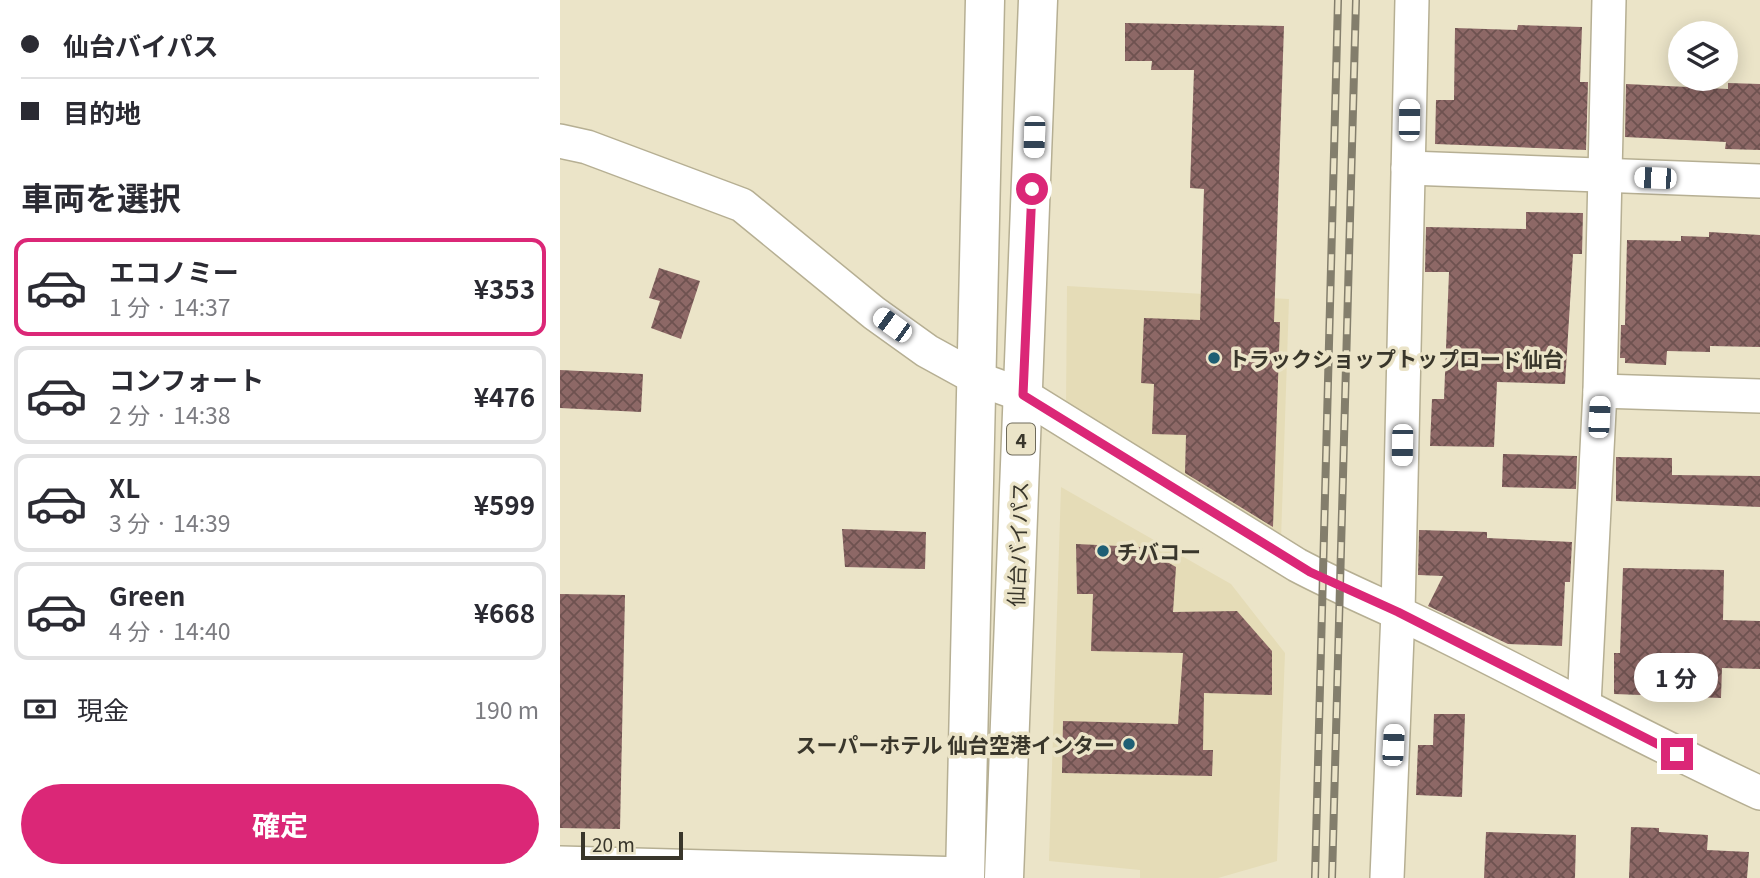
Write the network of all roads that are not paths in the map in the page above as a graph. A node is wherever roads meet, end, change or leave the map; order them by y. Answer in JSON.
{"nodes":[{"id":1,"x":985,"y":0,"type":"edge"},
{"id":2,"x":1038,"y":0,"type":"edge"},
{"id":3,"x":1412,"y":0,"type":"edge"},
{"id":4,"x":1609,"y":0,"type":"edge"},
{"id":5,"x":560,"y":141,"type":"edge"},
{"id":6,"x":1408,"y":168,"type":"junction"},
{"id":7,"x":1603,"y":177,"type":"junction"},
{"id":8,"x":1760,"y":181,"type":"edge"},
{"id":9,"x":978,"y":379,"type":"junction"},
{"id":10,"x":1600,"y":391,"type":"junction"},
{"id":11,"x":1023,"y":395,"type":"junction"},
{"id":12,"x":1760,"y":396,"type":"edge"},
{"id":13,"x":1398,"y":612,"type":"junction"},
{"id":14,"x":1584,"y":705,"type":"junction"},
{"id":15,"x":1760,"y":793,"type":"edge"},
{"id":16,"x":560,"y":863,"type":"edge"},
{"id":17,"x":965,"y":876,"type":"edge"},
{"id":18,"x":1004,"y":878,"type":"edge"},
{"id":19,"x":1387,"y":878,"type":"edge"}],
"edges":[{"from":1,"to":9,"type":"highway","name":"仙台バイパス","number":"4"},
{"from":2,"to":11,"type":"highway","name":"仙台バイパス","number":"4"},
{"from":3,"to":6,"type":"street"},
{"from":4,"to":7,"type":"street"},
{"from":5,"to":9,"type":"street"},
{"from":6,"to":7,"type":"street"},
{"from":6,"to":13,"type":"street"},
{"from":7,"to":8,"type":"street"},
{"from":7,"to":10,"type":"street"},
{"from":9,"to":11,"type":"street"},
{"from":9,"to":17,"type":"highway","name":"仙台バイパス","number":"4"},
{"from":10,"to":12,"type":"street"},
{"from":10,"to":14,"type":"street"},
{"from":11,"to":13,"type":"street"},
{"from":11,"to":18,"type":"highway","name":"仙台バイパス","number":"4"},
{"from":13,"to":14,"type":"street"},
{"from":13,"to":19,"type":"street"},
{"from":14,"to":15,"type":"street"},
{"from":16,"to":17,"type":"street"}]}
